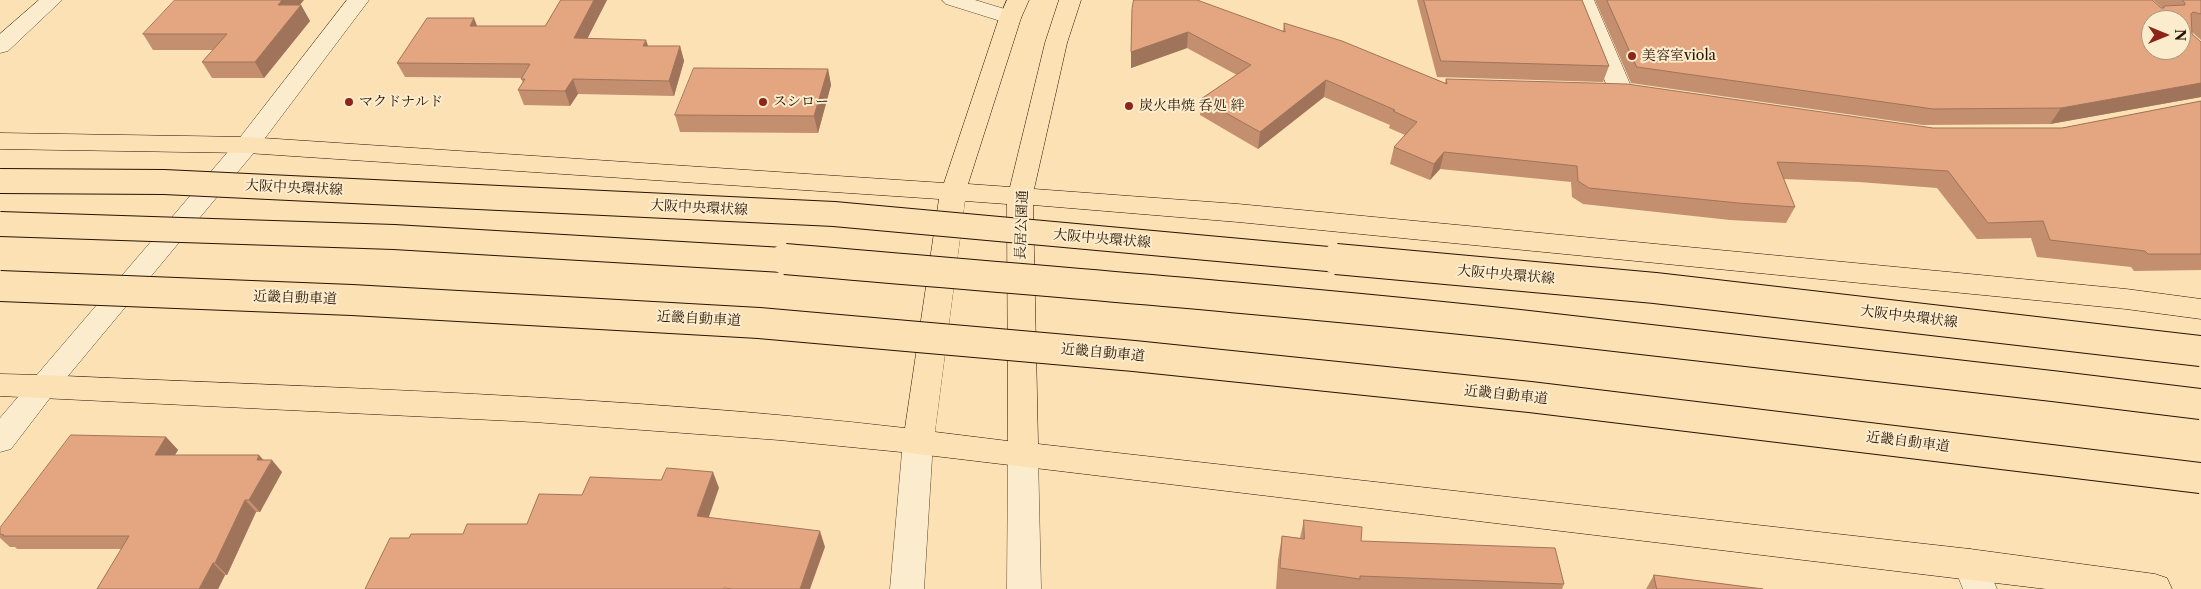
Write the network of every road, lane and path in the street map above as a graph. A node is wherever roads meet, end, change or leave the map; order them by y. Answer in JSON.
{"nodes":[{"id":1,"x":51,"y":0,"type":"edge"},
{"id":2,"x":358,"y":0,"type":"edge"},
{"id":3,"x":953,"y":0,"type":"edge"},
{"id":4,"x":1070,"y":0,"type":"edge"},
{"id":5,"x":1584,"y":0,"type":"edge"},
{"id":6,"x":1014,"y":9,"type":"edge"},
{"id":7,"x":0,"y":46,"type":"edge"},
{"id":8,"x":1621,"y":91,"type":"edge"},
{"id":9,"x":0,"y":141,"type":"edge"},
{"id":10,"x":248,"y":145,"type":"junction"},
{"id":11,"x":0,"y":181,"type":"edge"},
{"id":12,"x":952,"y":192,"type":"junction"},
{"id":13,"x":1020,"y":196,"type":"junction"},
{"id":14,"x":0,"y":224,"type":"edge"},
{"id":15,"x":0,"y":286,"type":"edge"},
{"id":16,"x":2201,"y":308,"type":"edge"},
{"id":17,"x":2201,"y":350,"type":"edge"},
{"id":18,"x":0,"y":385,"type":"edge"},
{"id":19,"x":43,"y":386,"type":"junction"},
{"id":20,"x":2201,"y":404,"type":"edge"},
{"id":21,"x":0,"y":440,"type":"edge"},
{"id":22,"x":918,"y":441,"type":"junction"},
{"id":23,"x":1023,"y":455,"type":"junction"},
{"id":24,"x":2201,"y":478,"type":"edge"},
{"id":25,"x":1975,"y":576,"type":"edge"},
{"id":26,"x":2108,"y":586,"type":"edge"},
{"id":27,"x":907,"y":589,"type":"edge"},
{"id":28,"x":1024,"y":589,"type":"edge"},
{"id":29,"x":2155,"y":589,"type":"edge"}],
"edges":[{"from":1,"to":7,"type":"street"},
{"from":2,"to":10,"type":"street"},
{"from":3,"to":6,"type":"street"},
{"from":4,"to":13,"type":"main road","name":"長居公園通"},
{"from":5,"to":8,"type":"street"},
{"from":6,"to":12,"type":"main road"},
{"from":9,"to":10,"type":"main road"},
{"from":10,"to":12,"type":"main road"},
{"from":10,"to":19,"type":"street"},
{"from":11,"to":17,"type":"main road","name":"大阪中央環状線","bridge":true},
{"from":12,"to":13,"type":"main road"},
{"from":12,"to":22,"type":"main road"},
{"from":13,"to":16,"type":"main road"},
{"from":13,"to":23,"type":"main road","name":"長居公園通"},
{"from":14,"to":20,"type":"main road","bridge":true},
{"from":15,"to":24,"type":"main road","name":"近畿自動車道","bridge":true},
{"from":18,"to":19,"type":"main road"},
{"from":19,"to":21,"type":"street"},
{"from":19,"to":22,"type":"main road"},
{"from":22,"to":23,"type":"main road"},
{"from":22,"to":27,"type":"street"},
{"from":23,"to":25,"type":"main road"},
{"from":23,"to":28,"type":"street"},
{"from":25,"to":26,"type":"main road"},
{"from":26,"to":29,"type":"main road"}]}
